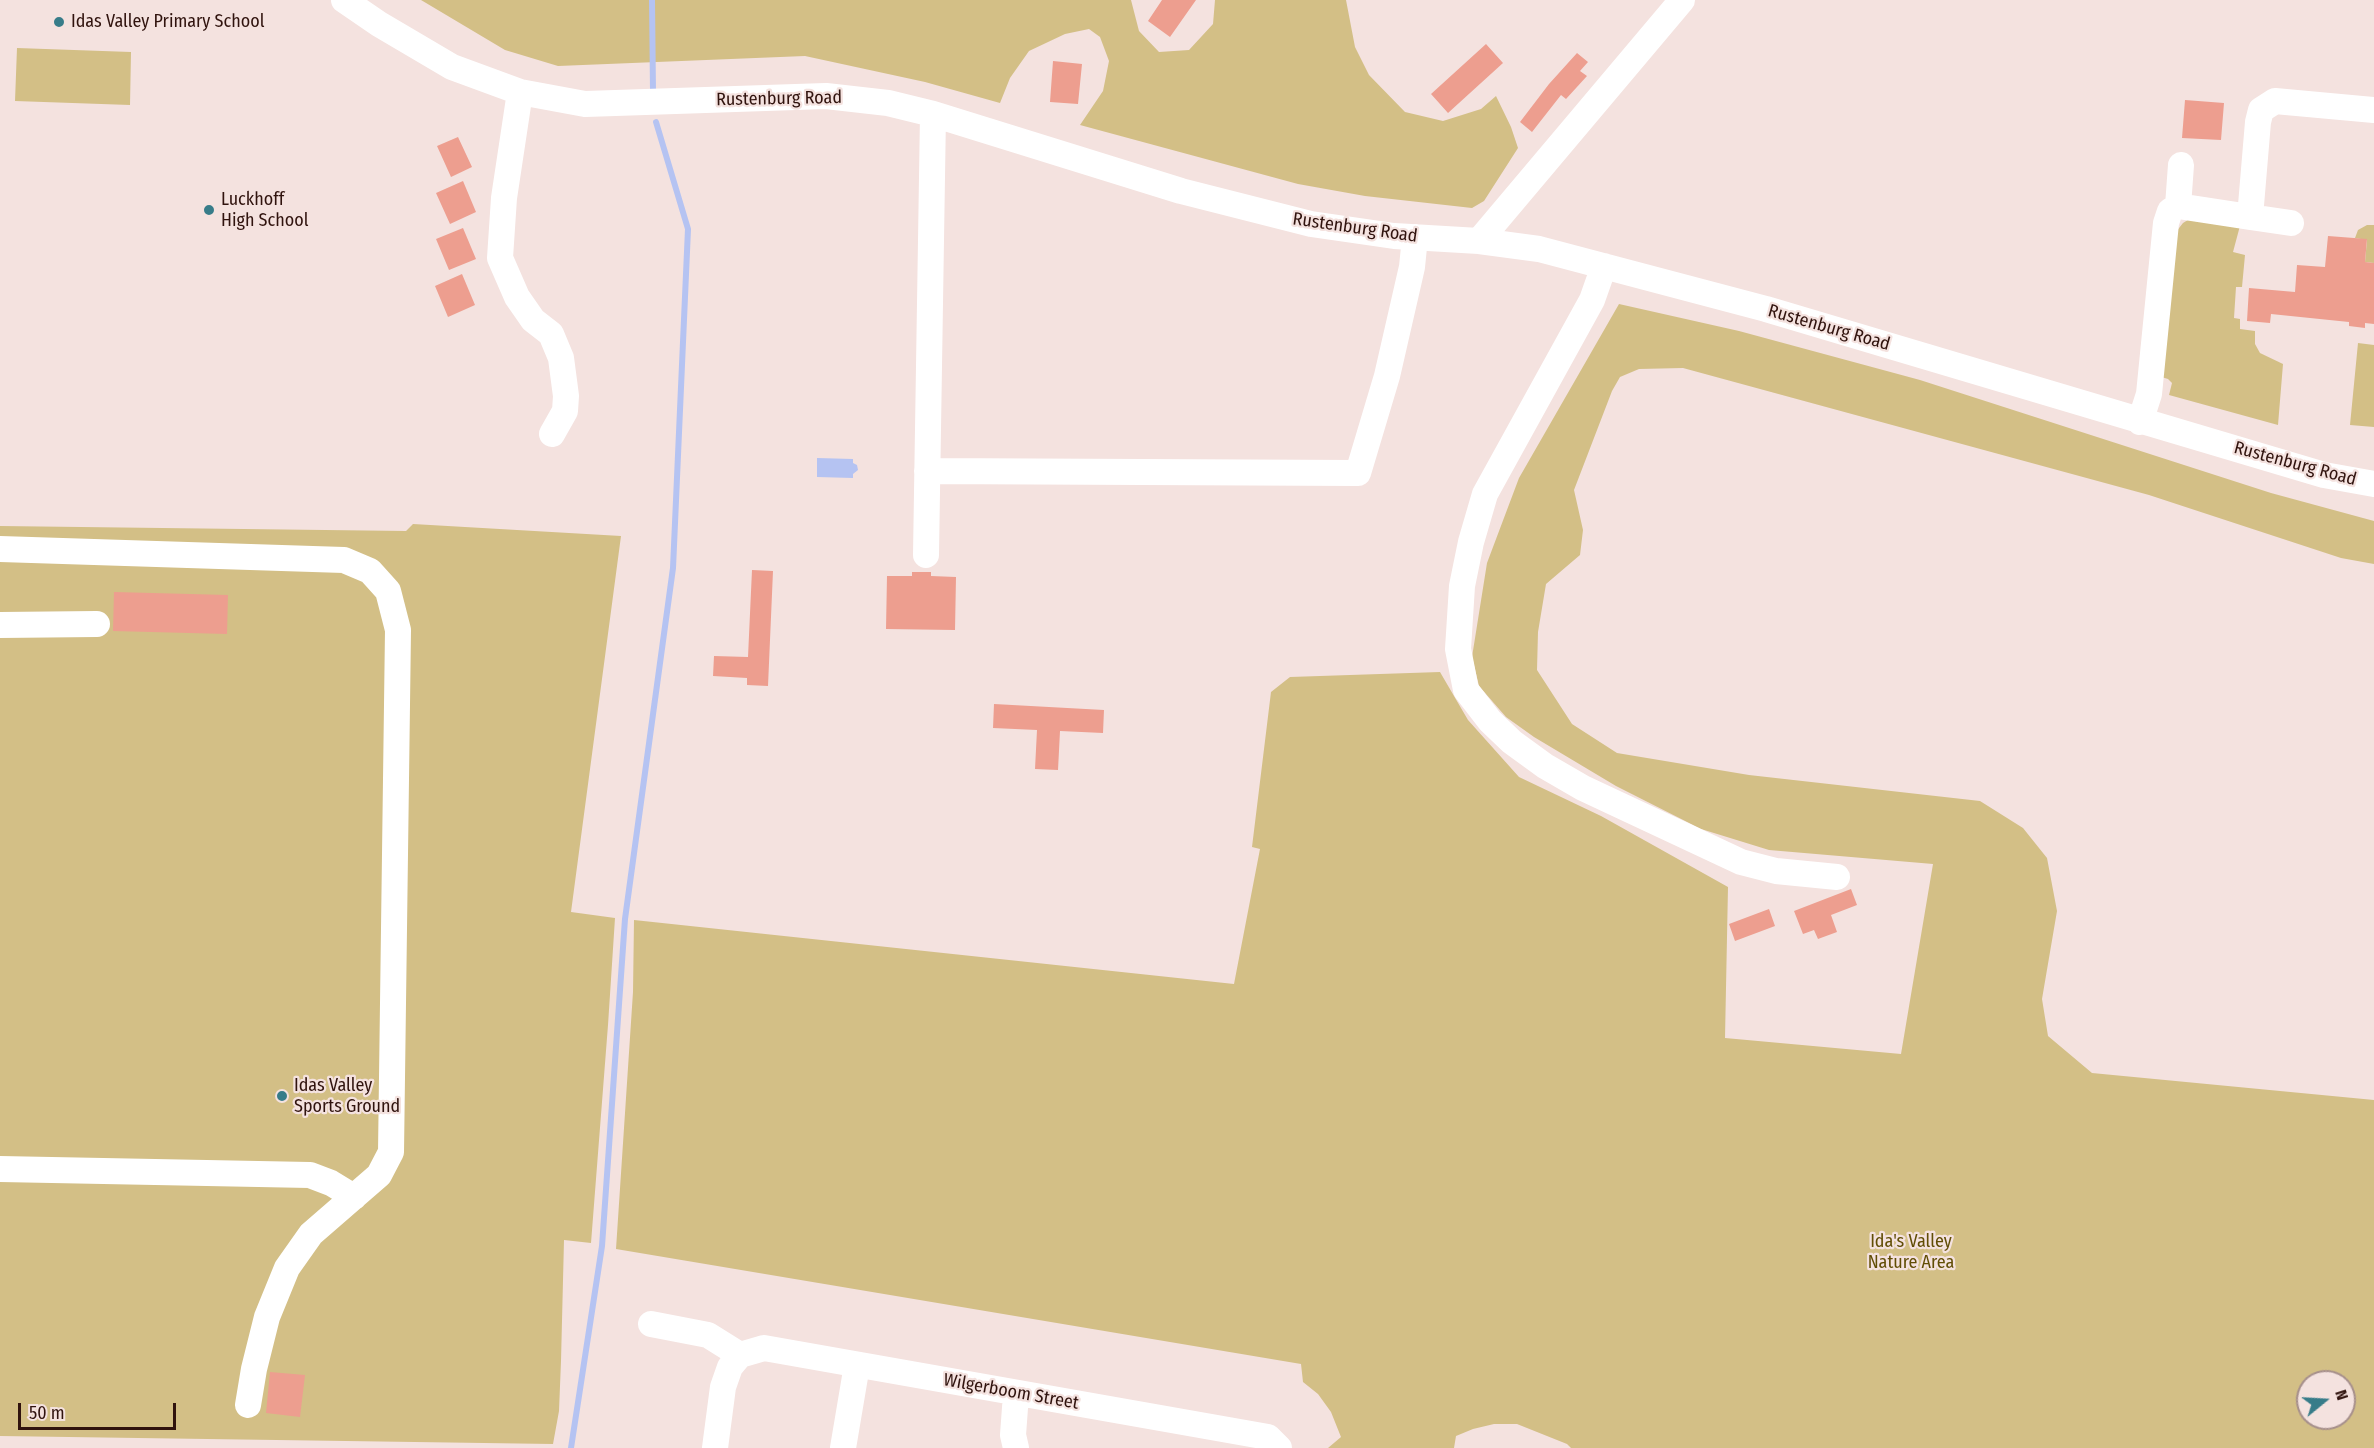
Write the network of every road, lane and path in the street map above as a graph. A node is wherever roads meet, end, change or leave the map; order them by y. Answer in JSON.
{"nodes":[{"id":1,"x":344,"y":0,"type":"edge"},
{"id":2,"x":1682,"y":0,"type":"edge"},
{"id":3,"x":520,"y":92,"type":"junction"},
{"id":4,"x":2374,"y":110,"type":"edge"},
{"id":5,"x":933,"y":114,"type":"junction"},
{"id":6,"x":2181,"y":165,"type":"dead end"},
{"id":7,"x":2178,"y":206,"type":"junction"},
{"id":8,"x":2250,"y":217,"type":"junction"},
{"id":9,"x":2291,"y":223,"type":"dead end"},
{"id":10,"x":1415,"y":237,"type":"junction"},
{"id":11,"x":1479,"y":241,"type":"junction"},
{"id":12,"x":1604,"y":266,"type":"junction"},
{"id":13,"x":2140,"y":422,"type":"junction"},
{"id":14,"x":552,"y":434,"type":"dead end"},
{"id":15,"x":927,"y":471,"type":"junction"},
{"id":16,"x":2374,"y":484,"type":"edge"},
{"id":17,"x":0,"y":549,"type":"edge"},
{"id":18,"x":926,"y":555,"type":"dead end"},
{"id":19,"x":97,"y":624,"type":"dead end"},
{"id":20,"x":0,"y":625,"type":"edge"},
{"id":21,"x":1837,"y":877,"type":"dead end"},
{"id":22,"x":0,"y":1169,"type":"edge"},
{"id":23,"x":354,"y":1197,"type":"junction"},
{"id":24,"x":651,"y":1324,"type":"dead end"},
{"id":25,"x":740,"y":1355,"type":"junction"},
{"id":26,"x":857,"y":1365,"type":"junction"},
{"id":27,"x":1016,"y":1394,"type":"junction"},
{"id":28,"x":248,"y":1405,"type":"dead end"},
{"id":29,"x":1009,"y":1444,"type":"edge"},
{"id":30,"x":715,"y":1448,"type":"edge"},
{"id":31,"x":843,"y":1448,"type":"edge"},
{"id":32,"x":1279,"y":1448,"type":"edge"}],
"edges":[{"from":1,"to":3,"type":"street","name":"Rustenburg Road"},
{"from":2,"to":11,"type":"street"},
{"from":3,"to":5,"type":"street","name":"Rustenburg Road"},
{"from":3,"to":14,"type":"street"},
{"from":4,"to":8,"type":"street"},
{"from":5,"to":10,"type":"street","name":"Rustenburg Road"},
{"from":5,"to":15,"type":"street"},
{"from":6,"to":7,"type":"street"},
{"from":7,"to":8,"type":"street"},
{"from":7,"to":13,"type":"street"},
{"from":8,"to":9,"type":"street"},
{"from":10,"to":11,"type":"street","name":"Rustenburg Road"},
{"from":10,"to":15,"type":"street"},
{"from":11,"to":12,"type":"street","name":"Rustenburg Road"},
{"from":12,"to":13,"type":"street","name":"Rustenburg Road"},
{"from":12,"to":21,"type":"street"},
{"from":13,"to":16,"type":"street","name":"Rustenburg Road"},
{"from":15,"to":18,"type":"street"},
{"from":17,"to":23,"type":"street"},
{"from":19,"to":20,"type":"street"},
{"from":22,"to":23,"type":"street"},
{"from":23,"to":28,"type":"street"},
{"from":24,"to":25,"type":"street"},
{"from":25,"to":26,"type":"street","name":"Wilgerboom Street"},
{"from":25,"to":30,"type":"street"},
{"from":26,"to":27,"type":"street","name":"Wilgerboom Street"},
{"from":26,"to":31,"type":"street"},
{"from":27,"to":29,"type":"street"},
{"from":27,"to":32,"type":"street","name":"Wilgerboom Street"}]}
